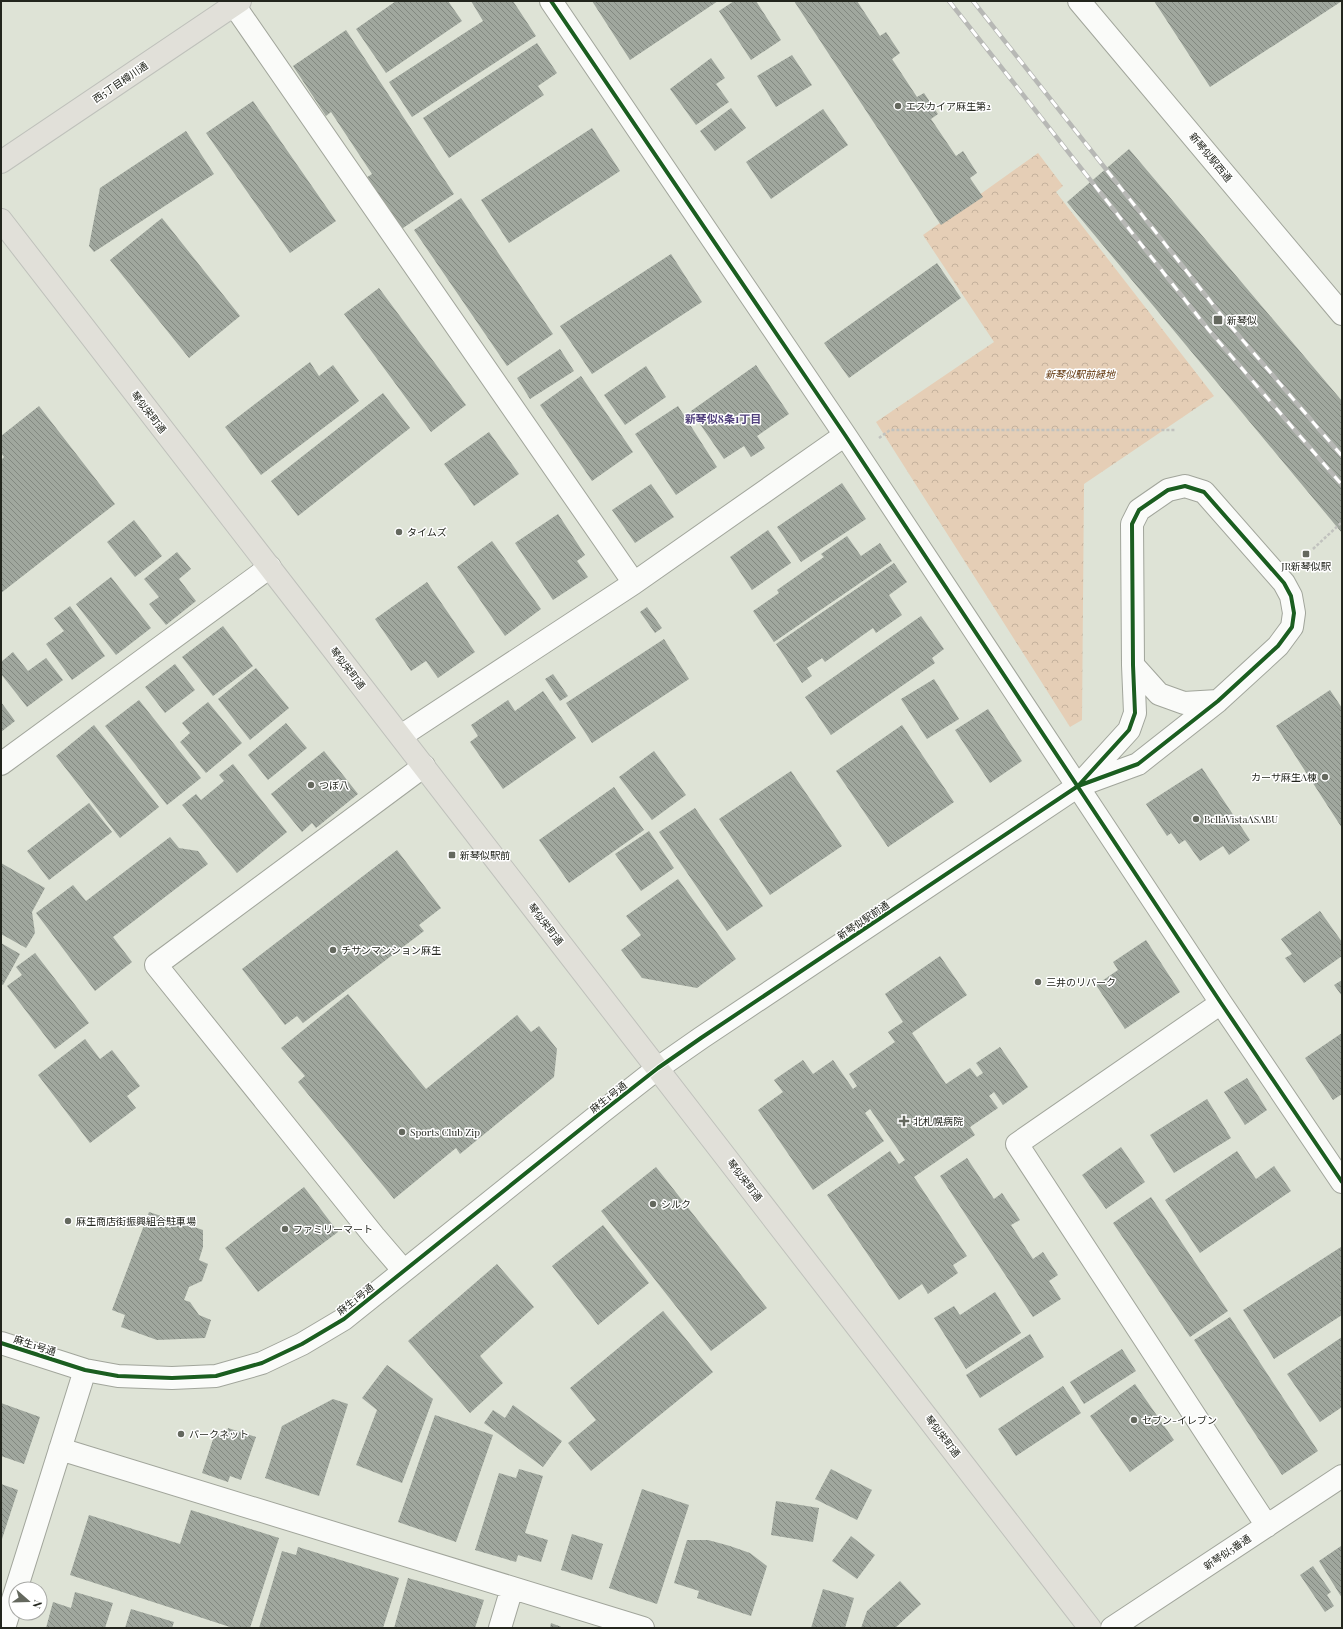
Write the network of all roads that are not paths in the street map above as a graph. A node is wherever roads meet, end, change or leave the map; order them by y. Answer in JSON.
{"nodes":[{"id":1,"x":551,"y":1,"type":"edge"},
{"id":2,"x":1079,"y":1,"type":"edge"},
{"id":3,"x":237,"y":3,"type":"edge"},
{"id":4,"x":1,"y":162,"type":"edge"},
{"id":5,"x":1,"y":220,"type":"edge"},
{"id":6,"x":1342,"y":314,"type":"edge"},
{"id":7,"x":845,"y":435,"type":"junction"},
{"id":8,"x":270,"y":567,"type":"junction"},
{"id":9,"x":634,"y":584,"type":"junction"},
{"id":10,"x":1133,"y":665,"type":"junction"},
{"id":11,"x":1218,"y":701,"type":"junction"},
{"id":12,"x":401,"y":736,"type":"junction"},
{"id":13,"x":1,"y":764,"type":"edge"},
{"id":14,"x":424,"y":766,"type":"junction"},
{"id":15,"x":1078,"y":786,"type":"junction"},
{"id":16,"x":1221,"y":1003,"type":"junction"},
{"id":17,"x":658,"y":1068,"type":"junction"},
{"id":18,"x":1342,"y":1182,"type":"edge"},
{"id":19,"x":404,"y":1271,"type":"junction"},
{"id":20,"x":1,"y":1343,"type":"edge"},
{"id":21,"x":85,"y":1370,"type":"junction"},
{"id":22,"x":60,"y":1449,"type":"junction"},
{"id":23,"x":1342,"y":1476,"type":"edge"},
{"id":24,"x":1266,"y":1526,"type":"junction"},
{"id":25,"x":10,"y":1581,"type":"edge"},
{"id":26,"x":512,"y":1588,"type":"junction"},
{"id":27,"x":8,"y":1593,"type":"edge"},
{"id":28,"x":4,"y":1628,"type":"edge"},
{"id":29,"x":500,"y":1628,"type":"edge"},
{"id":30,"x":642,"y":1628,"type":"edge"},
{"id":31,"x":1090,"y":1628,"type":"edge"},
{"id":32,"x":1112,"y":1628,"type":"edge"}],
"edges":[{"from":1,"to":7,"type":"street"},
{"from":2,"to":6,"type":"street","name":"新琴似駅西通"},
{"from":3,"to":4,"type":"main road","name":"西5丁目樽川通"},
{"from":3,"to":9,"type":"street"},
{"from":5,"to":8,"type":"main road","name":"琴似栄町通"},
{"from":7,"to":9,"type":"street"},
{"from":7,"to":15,"type":"street"},
{"from":8,"to":12,"type":"main road","name":"琴似栄町通"},
{"from":8,"to":13,"type":"street"},
{"from":9,"to":12,"type":"street"},
{"from":10,"to":11,"type":"street"},
{"from":10,"to":11,"type":"street"},
{"from":10,"to":15,"type":"street"},
{"from":11,"to":15,"type":"street"},
{"from":12,"to":14,"type":"main road","name":"琴似栄町通"},
{"from":14,"to":17,"type":"main road","name":"琴似栄町通"},
{"from":14,"to":19,"type":"street"},
{"from":15,"to":16,"type":"street"},
{"from":15,"to":17,"type":"street","name":"新琴似駅前通"},
{"from":16,"to":18,"type":"street"},
{"from":16,"to":24,"type":"street"},
{"from":17,"to":19,"type":"street","name":"麻生1号通"},
{"from":17,"to":31,"type":"main road","name":"琴似栄町通"},
{"from":19,"to":21,"type":"street","name":"麻生1号通"},
{"from":20,"to":21,"type":"street","name":"麻生1号通"},
{"from":21,"to":22,"type":"street"},
{"from":22,"to":25,"type":"street"},
{"from":22,"to":26,"type":"street"},
{"from":23,"to":24,"type":"street","name":"新琴似5番通"},
{"from":24,"to":32,"type":"street","name":"新琴似5番通"},
{"from":26,"to":29,"type":"street"},
{"from":26,"to":30,"type":"street"},
{"from":27,"to":28,"type":"street"}]}
